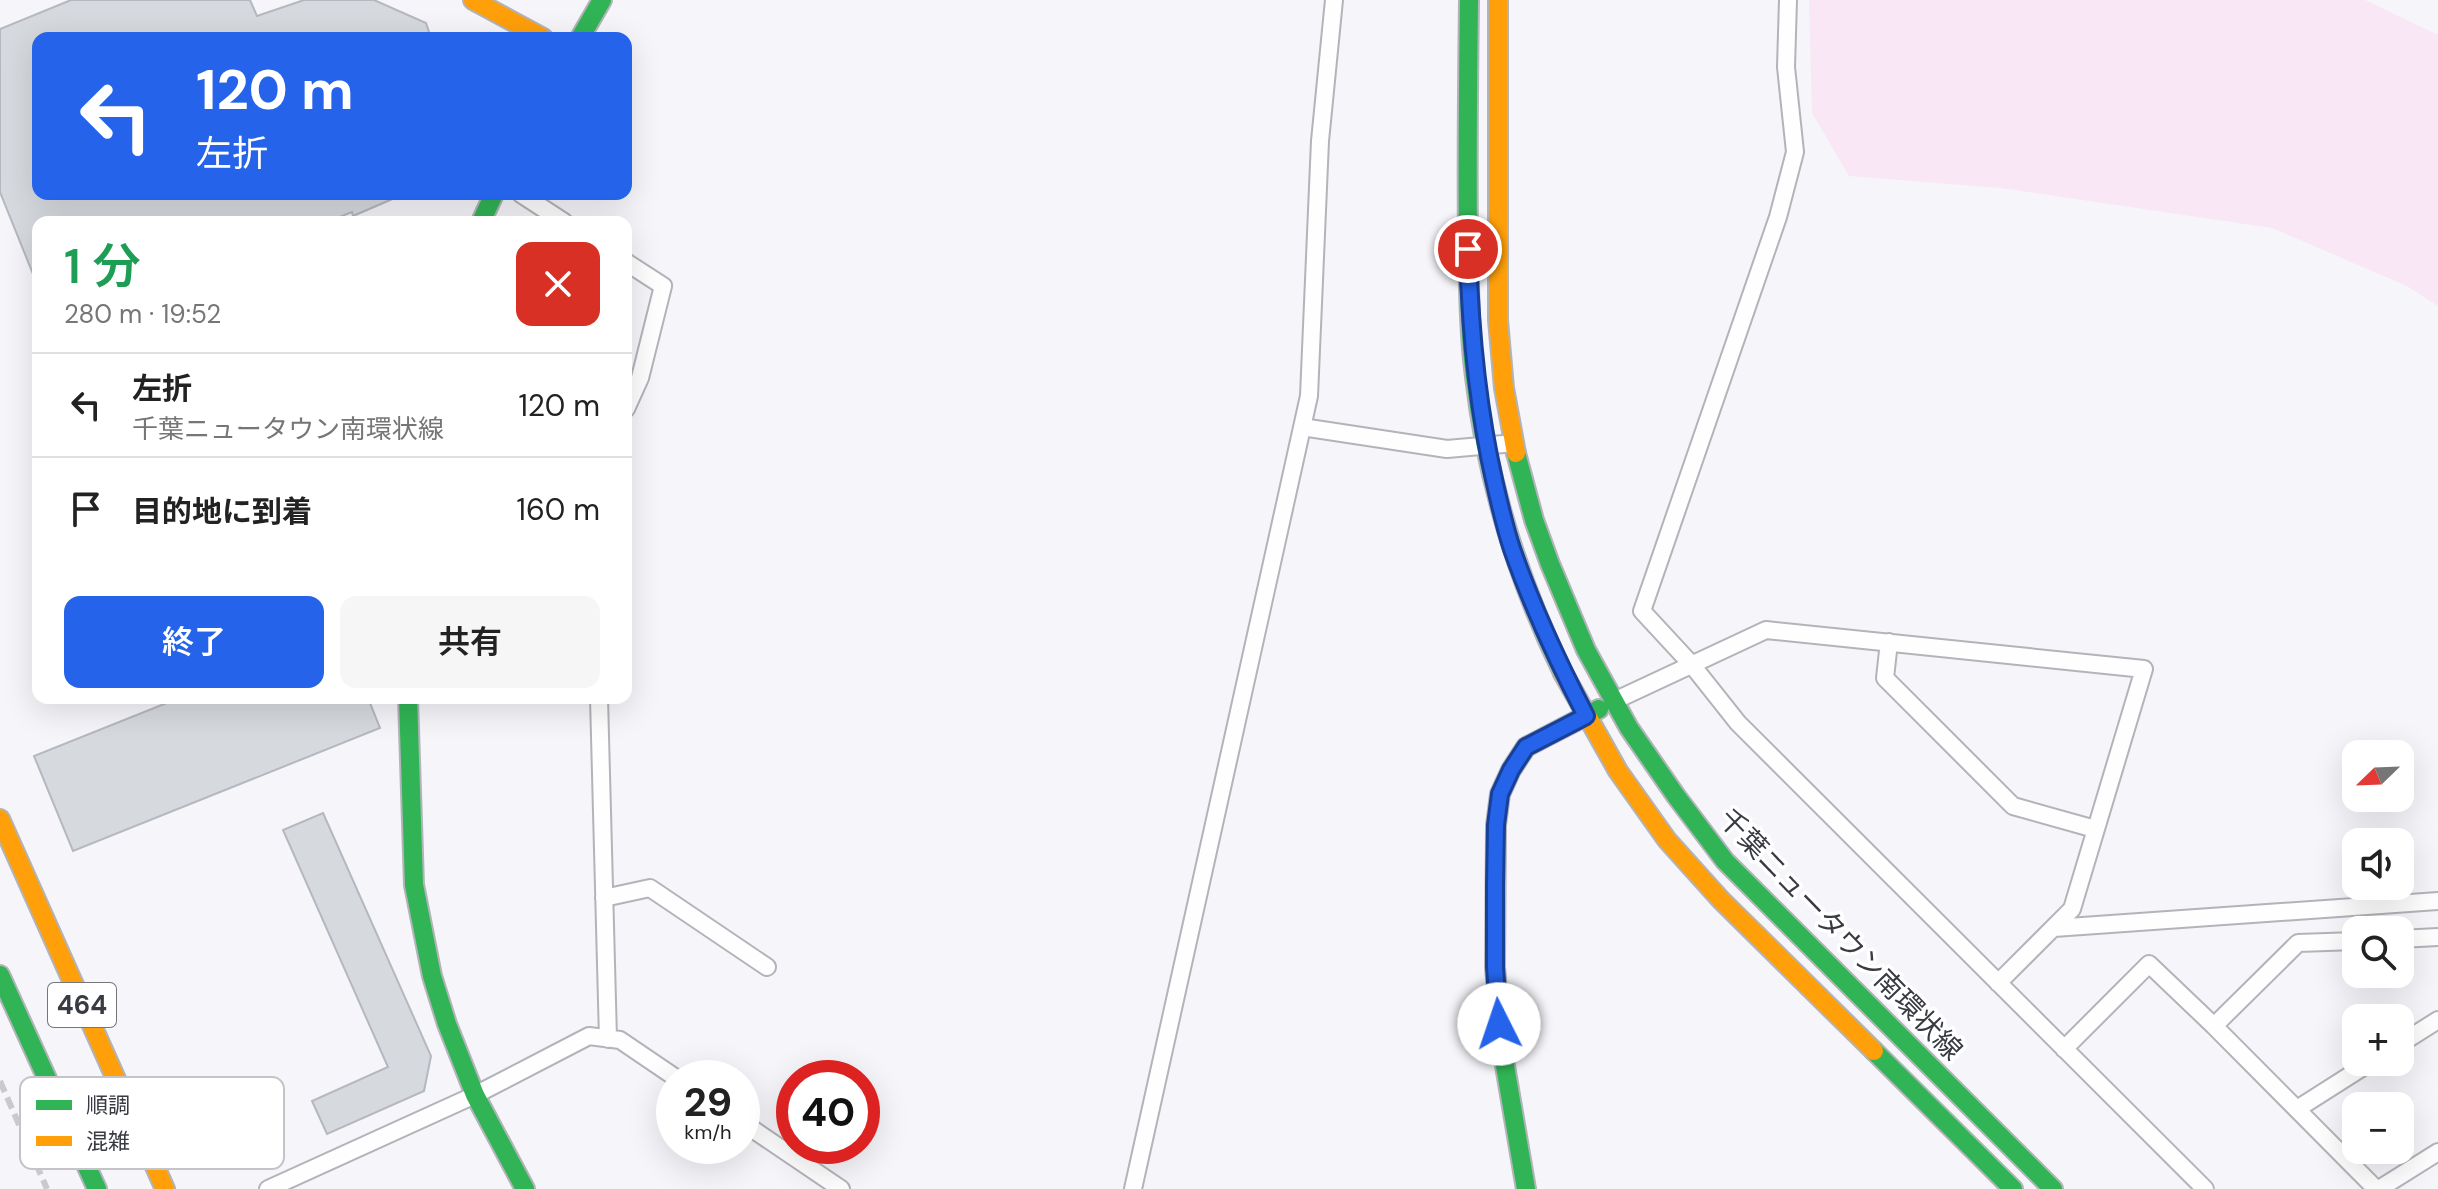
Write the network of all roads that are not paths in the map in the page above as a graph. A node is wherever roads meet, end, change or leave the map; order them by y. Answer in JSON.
{"nodes":[{"id":1,"x":473,"y":0,"type":"edge"},
{"id":2,"x":602,"y":0,"type":"edge"},
{"id":3,"x":1334,"y":0,"type":"edge"},
{"id":4,"x":1469,"y":0,"type":"edge"},
{"id":5,"x":1498,"y":0,"type":"edge"},
{"id":6,"x":1788,"y":0,"type":"edge"},
{"id":7,"x":532,"y":32,"type":"edge"},
{"id":8,"x":583,"y":32,"type":"edge"},
{"id":9,"x":530,"y":200,"type":"edge"},
{"id":10,"x":555,"y":216,"type":"edge"},
{"id":11,"x":632,"y":266,"type":"edge"},
{"id":12,"x":632,"y":396,"type":"edge"},
{"id":13,"x":1302,"y":427,"type":"junction"},
{"id":14,"x":1515,"y":443,"type":"junction"},
{"id":15,"x":1486,"y":447,"type":"junction"},
{"id":16,"x":1889,"y":642,"type":"junction"},
{"id":17,"x":1692,"y":665,"type":"junction"},
{"id":18,"x":1614,"y":701,"type":"junction"},
{"id":19,"x":408,"y":704,"type":"edge"},
{"id":20,"x":599,"y":704,"type":"edge"},
{"id":21,"x":1586,"y":716,"type":"junction"},
{"id":22,"x":0,"y":819,"type":"edge"},
{"id":23,"x":2095,"y":829,"type":"junction"},
{"id":24,"x":604,"y":898,"type":"junction"},
{"id":25,"x":2438,"y":901,"type":"edge"},
{"id":26,"x":2054,"y":928,"type":"junction"},
{"id":27,"x":2438,"y":937,"type":"edge"},
{"id":28,"x":2414,"y":938,"type":"edge"},
{"id":29,"x":2342,"y":941,"type":"edge"},
{"id":30,"x":767,"y":967,"type":"dead end"},
{"id":31,"x":0,"y":975,"type":"edge"},
{"id":32,"x":1998,"y":983,"type":"junction"},
{"id":33,"x":2438,"y":1020,"type":"edge"},
{"id":34,"x":2214,"y":1026,"type":"junction"},
{"id":35,"x":2414,"y":1035,"type":"edge"},
{"id":36,"x":608,"y":1039,"type":"junction"},
{"id":37,"x":2064,"y":1049,"type":"junction"},
{"id":38,"x":656,"y":1064,"type":"edge"},
{"id":39,"x":2349,"y":1076,"type":"edge"},
{"id":40,"x":46,"y":1077,"type":"edge"},
{"id":41,"x":115,"y":1077,"type":"edge"},
{"id":42,"x":475,"y":1095,"type":"junction"},
{"id":43,"x":2297,"y":1109,"type":"junction"},
{"id":44,"x":760,"y":1134,"type":"edge"},
{"id":45,"x":2438,"y":1152,"type":"edge"},
{"id":46,"x":88,"y":1169,"type":"edge"},
{"id":47,"x":156,"y":1169,"type":"edge"},
{"id":48,"x":97,"y":1189,"type":"edge"},
{"id":49,"x":165,"y":1189,"type":"edge"},
{"id":50,"x":268,"y":1189,"type":"edge"},
{"id":51,"x":525,"y":1189,"type":"edge"},
{"id":52,"x":841,"y":1189,"type":"edge"},
{"id":53,"x":1133,"y":1189,"type":"edge"},
{"id":54,"x":1526,"y":1189,"type":"edge"},
{"id":55,"x":2013,"y":1189,"type":"edge"},
{"id":56,"x":2053,"y":1189,"type":"edge"},
{"id":57,"x":2205,"y":1189,"type":"edge"},
{"id":58,"x":2377,"y":1189,"type":"edge"}],
"edges":[{"from":1,"to":7,"type":"main road"},
{"from":2,"to":8,"type":"main road"},
{"from":3,"to":13,"type":"street"},
{"from":4,"to":15,"type":"main road","name":"千葉ニュータウン南環状線"},
{"from":5,"to":14,"type":"main road","name":"千葉ニュータウン南環状線"},
{"from":6,"to":17,"type":"street"},
{"from":9,"to":10,"type":"street"},
{"from":11,"to":12,"type":"street"},
{"from":13,"to":15,"type":"street"},
{"from":13,"to":53,"type":"street"},
{"from":14,"to":15,"type":"street"},
{"from":14,"to":18,"type":"main road","name":"千葉ニュータウン南環状線"},
{"from":15,"to":21,"type":"main road","name":"千葉ニュータウン南環状線"},
{"from":16,"to":17,"type":"street"},
{"from":16,"to":23,"type":"street"},
{"from":16,"to":23,"type":"street"},
{"from":17,"to":18,"type":"street"},
{"from":17,"to":32,"type":"street"},
{"from":18,"to":21,"type":"main road"},
{"from":18,"to":56,"type":"main road","name":"千葉ニュータウン南環状線"},
{"from":19,"to":42,"type":"main road"},
{"from":20,"to":24,"type":"street"},
{"from":21,"to":54,"type":"main road"},
{"from":21,"to":55,"type":"main road","name":"千葉ニュータウン南環状線"},
{"from":22,"to":41,"type":"main road","number":"464"},
{"from":23,"to":26,"type":"street"},
{"from":24,"to":30,"type":"street"},
{"from":24,"to":36,"type":"street"},
{"from":25,"to":26,"type":"street"},
{"from":26,"to":32,"type":"street"},
{"from":27,"to":28,"type":"street"},
{"from":29,"to":34,"type":"street"},
{"from":31,"to":40,"type":"main road","number":"464"},
{"from":32,"to":37,"type":"street"},
{"from":33,"to":35,"type":"street"},
{"from":34,"to":37,"type":"street"},
{"from":34,"to":43,"type":"street"},
{"from":36,"to":38,"type":"street"},
{"from":36,"to":42,"type":"street"},
{"from":37,"to":57,"type":"street"},
{"from":39,"to":43,"type":"street"},
{"from":42,"to":50,"type":"street"},
{"from":42,"to":51,"type":"main road"},
{"from":43,"to":58,"type":"street"},
{"from":44,"to":52,"type":"street"},
{"from":45,"to":58,"type":"street"},
{"from":46,"to":48,"type":"main road","number":"464"},
{"from":47,"to":49,"type":"main road","number":"464"}]}
